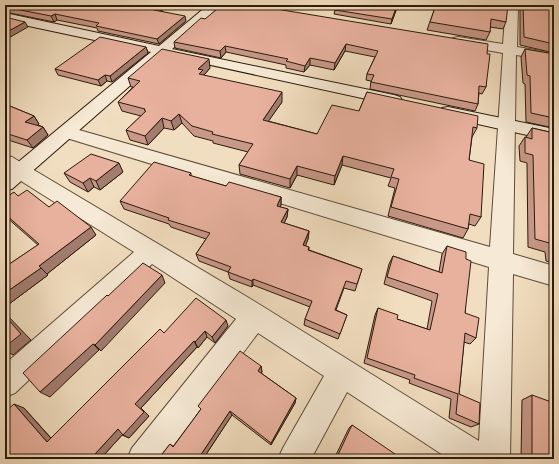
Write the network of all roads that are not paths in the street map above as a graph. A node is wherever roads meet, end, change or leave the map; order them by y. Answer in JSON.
{"nodes":[{"id":1,"x":214,"y":5,"type":"edge"},
{"id":2,"x":512,"y":5,"type":"edge"},
{"id":3,"x":5,"y":17,"type":"edge"},
{"id":4,"x":447,"y":39,"type":"edge"},
{"id":5,"x":510,"y":49,"type":"junction"},
{"id":6,"x":162,"y":51,"type":"junction"},
{"id":7,"x":554,"y":57,"type":"edge"},
{"id":8,"x":404,"y":103,"type":"edge"},
{"id":9,"x":436,"y":109,"type":"edge"},
{"id":10,"x":506,"y":124,"type":"junction"},
{"id":11,"x":66,"y":132,"type":"junction"},
{"id":12,"x":554,"y":135,"type":"edge"},
{"id":13,"x":10,"y":172,"type":"edge"},
{"id":14,"x":151,"y":251,"type":"junction"},
{"id":15,"x":502,"y":261,"type":"junction"},
{"id":16,"x":554,"y":276,"type":"edge"},
{"id":17,"x":254,"y":317,"type":"junction"},
{"id":18,"x":342,"y":372,"type":"junction"},
{"id":19,"x":5,"y":383,"type":"edge"},
{"id":20,"x":143,"y":459,"type":"edge"},
{"id":21,"x":294,"y":459,"type":"edge"},
{"id":22,"x":474,"y":459,"type":"edge"},
{"id":23,"x":494,"y":459,"type":"edge"}],
"edges":[{"from":1,"to":6,"type":"street"},
{"from":2,"to":5,"type":"street"},
{"from":3,"to":6,"type":"street"},
{"from":4,"to":5,"type":"street"},
{"from":5,"to":7,"type":"street"},
{"from":5,"to":10,"type":"street"},
{"from":6,"to":8,"type":"street"},
{"from":6,"to":11,"type":"street"},
{"from":9,"to":10,"type":"street"},
{"from":10,"to":12,"type":"street"},
{"from":10,"to":15,"type":"street"},
{"from":11,"to":13,"type":"street"},
{"from":11,"to":15,"type":"street"},
{"from":13,"to":14,"type":"street"},
{"from":14,"to":17,"type":"street"},
{"from":14,"to":19,"type":"street"},
{"from":15,"to":16,"type":"street"},
{"from":15,"to":23,"type":"street"},
{"from":17,"to":18,"type":"street"},
{"from":17,"to":20,"type":"street"},
{"from":18,"to":21,"type":"street"},
{"from":18,"to":22,"type":"street"}]}
